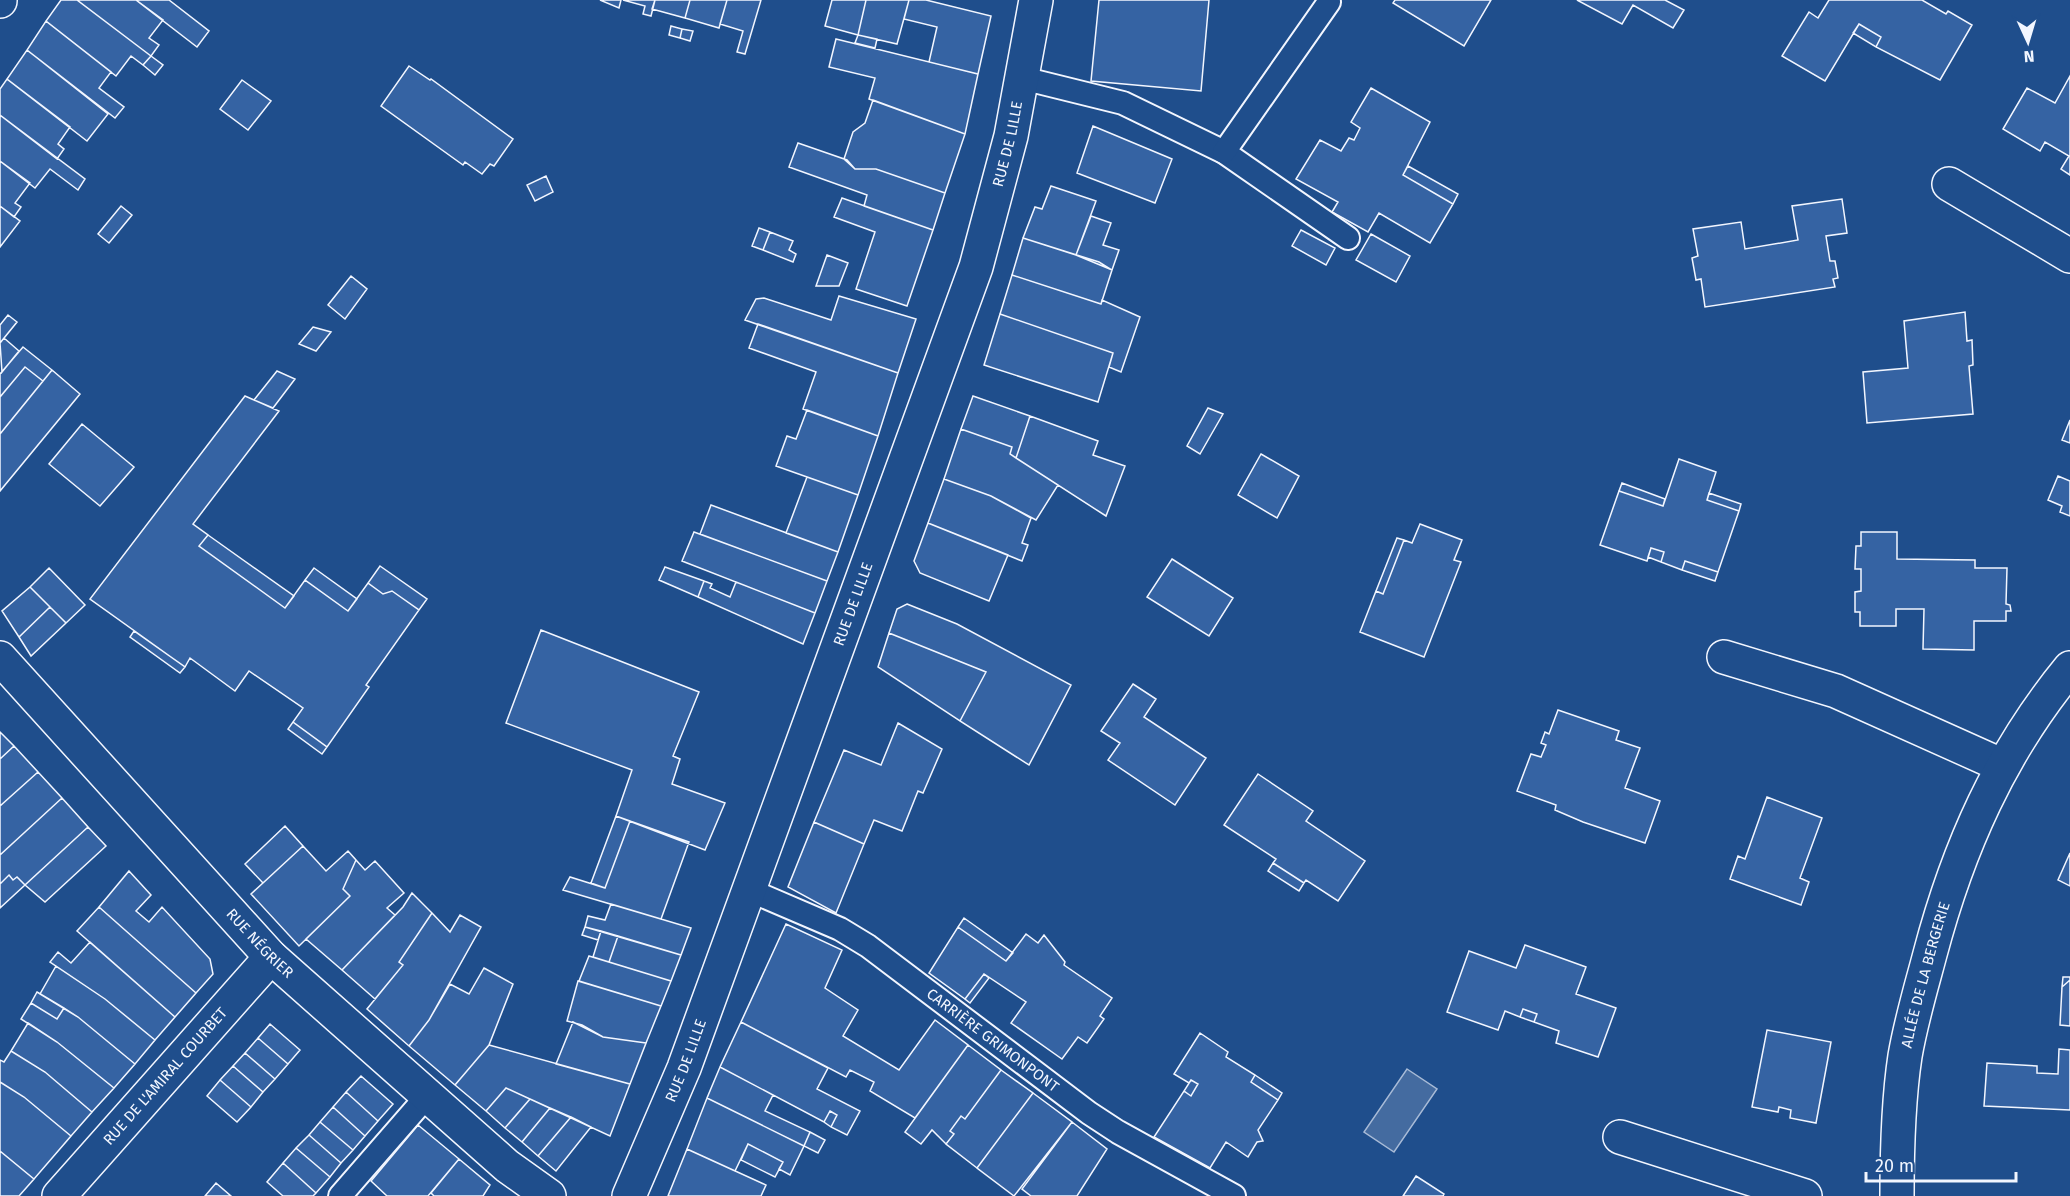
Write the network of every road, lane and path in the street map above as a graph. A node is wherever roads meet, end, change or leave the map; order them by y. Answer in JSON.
{"nodes":[{"id":1,"x":1036,"y":0,"type":"edge"},
{"id":2,"x":1329,"y":2,"type":"dead end"},
{"id":3,"x":1022,"y":78,"type":"junction"},
{"id":4,"x":1224,"y":152,"type":"junction"},
{"id":5,"x":1949,"y":184,"type":"dead end"},
{"id":6,"x":1348,"y":238,"type":"dead end"},
{"id":7,"x":2070,"y":256,"type":"edge"},
{"id":8,"x":1724,"y":657,"type":"dead end"},
{"id":9,"x":0,"y":658,"type":"edge"},
{"id":10,"x":2070,"y":668,"type":"edge"},
{"id":11,"x":2001,"y":765,"type":"junction"},
{"id":12,"x":749,"y":890,"type":"junction"},
{"id":13,"x":271,"y":957,"type":"junction"},
{"id":14,"x":427,"y":1096,"type":"junction"},
{"id":15,"x":1620,"y":1137,"type":"dead end"},
{"id":16,"x":59,"y":1196,"type":"edge"},
{"id":17,"x":340,"y":1196,"type":"edge"},
{"id":18,"x":549,"y":1196,"type":"edge"},
{"id":19,"x":629,"y":1196,"type":"edge"},
{"id":20,"x":1234,"y":1196,"type":"edge"},
{"id":21,"x":1805,"y":1196,"type":"edge"},
{"id":22,"x":1897,"y":1196,"type":"edge"}],
"edges":[{"from":1,"to":3,"type":"street","name":"RUE DE LILLE"},
{"from":2,"to":4,"type":"lane"},
{"from":3,"to":4,"type":"lane"},
{"from":3,"to":12,"type":"street","name":"RUE DE LILLE"},
{"from":4,"to":6,"type":"lane"},
{"from":5,"to":7,"type":"street"},
{"from":8,"to":11,"type":"street"},
{"from":9,"to":13,"type":"street","name":"RUE NÉGRIER"},
{"from":10,"to":11,"type":"street","name":"ALLÉE DE LA BERGERIE"},
{"from":11,"to":22,"type":"street","name":"ALLÉE DE LA BERGERIE"},
{"from":12,"to":19,"type":"street","name":"RUE DE LILLE"},
{"from":12,"to":20,"type":"lane","name":"CARRIÈRE GRIMONPONT"},
{"from":13,"to":14,"type":"street","name":"RUE NÉGRIER"},
{"from":13,"to":16,"type":"street","name":"RUE DE L'AMIRAL COURBET"},
{"from":14,"to":17,"type":"lane"},
{"from":14,"to":18,"type":"street","name":"RUE NÉGRIER"},
{"from":15,"to":21,"type":"street"}]}
